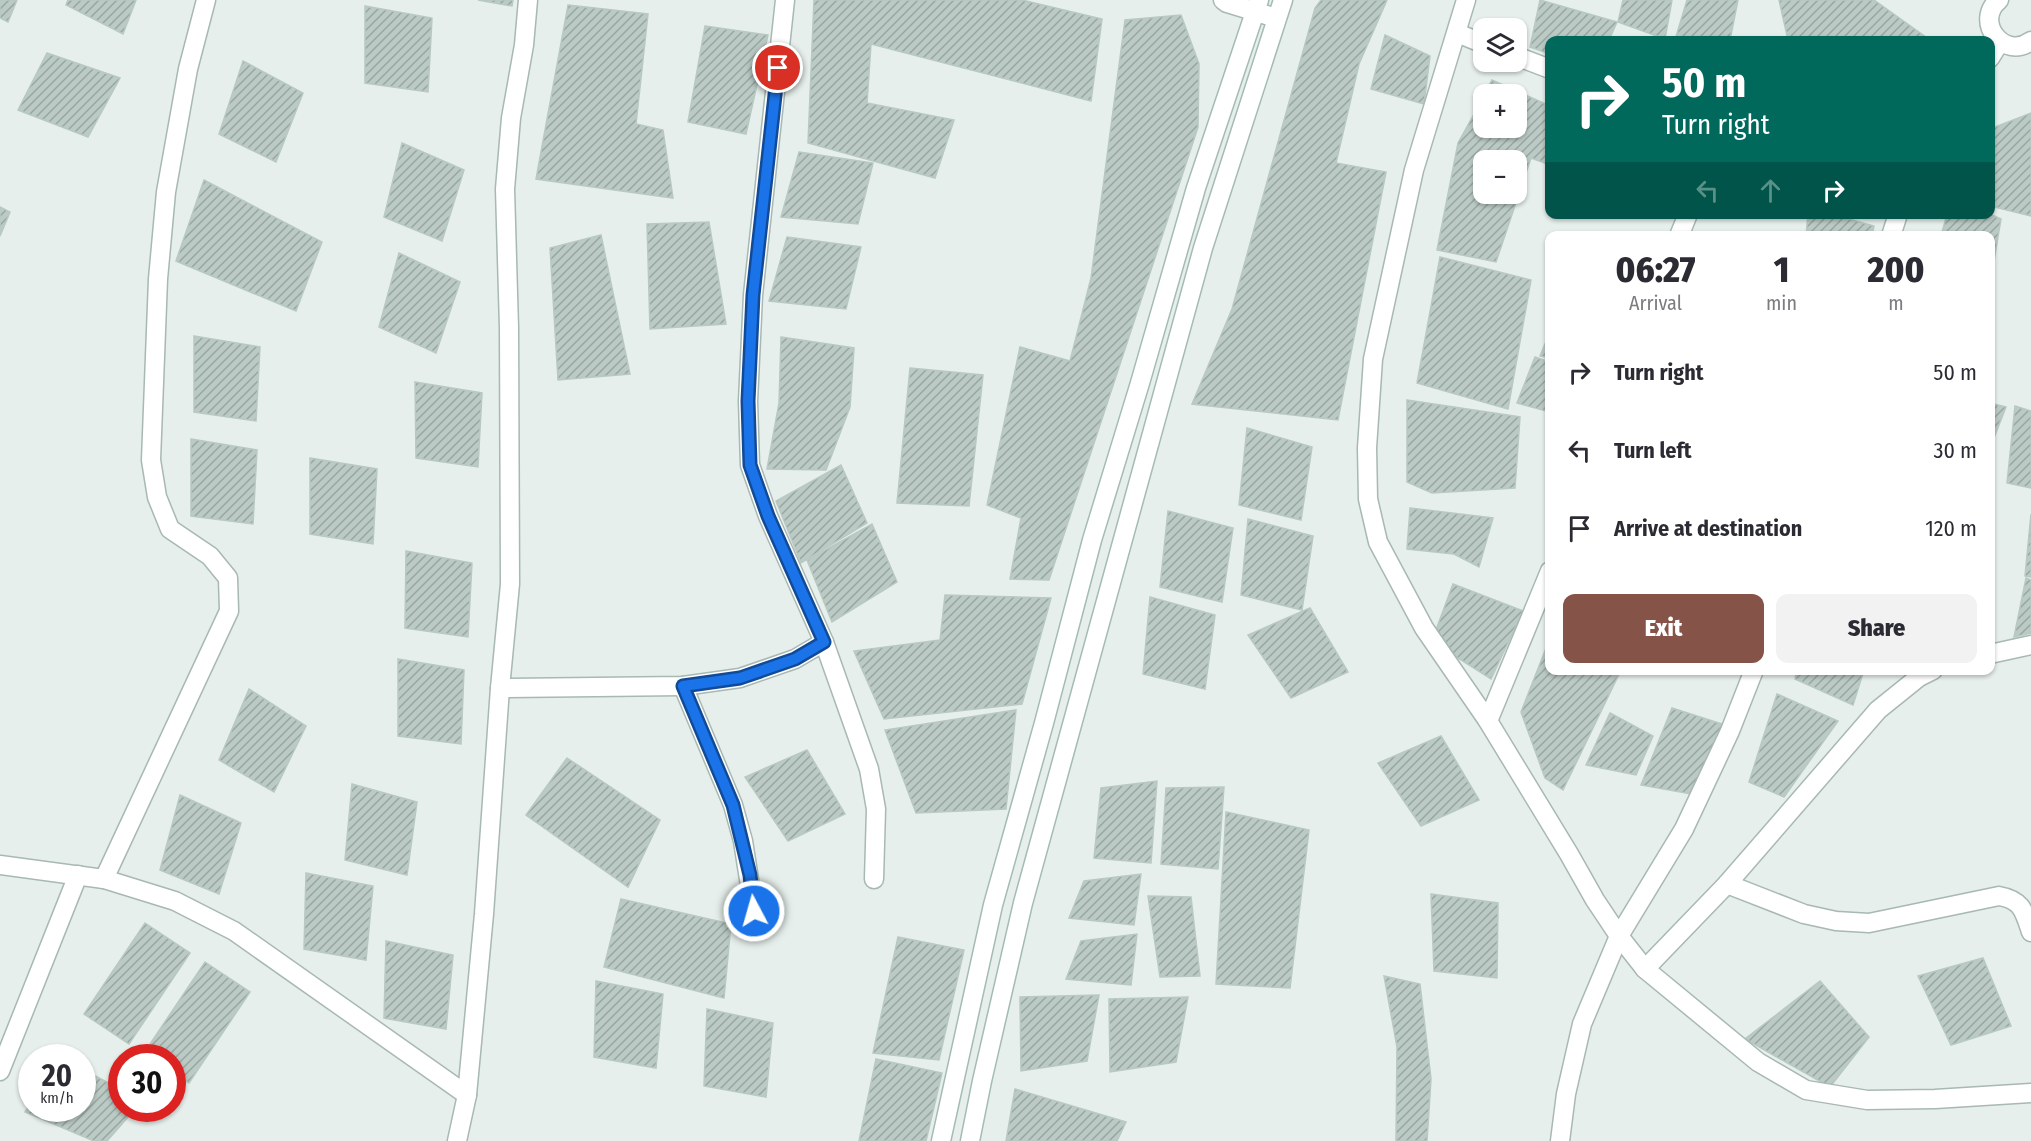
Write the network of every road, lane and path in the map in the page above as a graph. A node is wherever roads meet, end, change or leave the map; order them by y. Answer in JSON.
{"nodes":[{"id":1,"x":206,"y":0,"type":"edge"},
{"id":2,"x":528,"y":0,"type":"edge"},
{"id":3,"x":785,"y":0,"type":"edge"},
{"id":4,"x":1223,"y":0,"type":"edge"},
{"id":5,"x":1283,"y":0,"type":"edge"},
{"id":6,"x":1466,"y":0,"type":"edge"},
{"id":7,"x":1994,"y":1,"type":"edge"},
{"id":8,"x":1257,"y":6,"type":"edge"},
{"id":9,"x":1276,"y":18,"type":"junction"},
{"id":10,"x":1457,"y":33,"type":"junction"},
{"id":11,"x":1473,"y":40,"type":"edge"},
{"id":12,"x":2031,"y":41,"type":"edge"},
{"id":13,"x":2000,"y":42,"type":"junction"},
{"id":14,"x":1995,"y":50,"type":"edge"},
{"id":15,"x":1527,"y":60,"type":"edge"},
{"id":16,"x":1545,"y":67,"type":"edge"},
{"id":17,"x":1545,"y":583,"type":"edge"},
{"id":18,"x":824,"y":642,"type":"junction"},
{"id":19,"x":2031,"y":645,"type":"edge"},
{"id":20,"x":1995,"y":653,"type":"edge"},
{"id":21,"x":1752,"y":675,"type":"edge"},
{"id":22,"x":1921,"y":675,"type":"edge"},
{"id":23,"x":683,"y":686,"type":"junction"},
{"id":24,"x":500,"y":688,"type":"junction"},
{"id":25,"x":1488,"y":721,"type":"junction"},
{"id":26,"x":0,"y":865,"type":"edge"},
{"id":27,"x":78,"y":875,"type":"junction"},
{"id":28,"x":104,"y":879,"type":"junction"},
{"id":29,"x":874,"y":879,"type":"dead end"},
{"id":30,"x":1727,"y":884,"type":"junction"},
{"id":31,"x":754,"y":911,"type":"dead end"},
{"id":32,"x":2031,"y":932,"type":"edge"},
{"id":33,"x":1618,"y":936,"type":"junction"},
{"id":34,"x":1645,"y":969,"type":"junction"},
{"id":35,"x":0,"y":1071,"type":"edge"},
{"id":36,"x":2031,"y":1093,"type":"edge"},
{"id":37,"x":467,"y":1095,"type":"junction"},
{"id":38,"x":457,"y":1141,"type":"edge"},
{"id":39,"x":941,"y":1141,"type":"edge"},
{"id":40,"x":970,"y":1141,"type":"edge"},
{"id":41,"x":1560,"y":1141,"type":"edge"}],
"edges":[{"from":1,"to":28,"type":"street"},
{"from":2,"to":24,"type":"street"},
{"from":3,"to":18,"type":"street"},
{"from":4,"to":8,"type":"street"},
{"from":5,"to":9,"type":"street"},
{"from":6,"to":10,"type":"street"},
{"from":7,"to":13,"type":"street"},
{"from":8,"to":9,"type":"street"},
{"from":8,"to":39,"type":"street"},
{"from":9,"to":40,"type":"street"},
{"from":10,"to":11,"type":"street"},
{"from":10,"to":25,"type":"street"},
{"from":12,"to":13,"type":"street"},
{"from":13,"to":14,"type":"street"},
{"from":15,"to":16,"type":"street"},
{"from":17,"to":25,"type":"street"},
{"from":18,"to":23,"type":"street"},
{"from":18,"to":29,"type":"street"},
{"from":19,"to":20,"type":"street"},
{"from":21,"to":33,"type":"street"},
{"from":22,"to":30,"type":"street"},
{"from":23,"to":24,"type":"street"},
{"from":23,"to":31,"type":"street"},
{"from":24,"to":37,"type":"street"},
{"from":25,"to":33,"type":"street"},
{"from":26,"to":27,"type":"street"},
{"from":27,"to":28,"type":"street"},
{"from":27,"to":35,"type":"street"},
{"from":28,"to":37,"type":"street"},
{"from":30,"to":32,"type":"street"},
{"from":30,"to":34,"type":"street"},
{"from":33,"to":34,"type":"street"},
{"from":33,"to":41,"type":"street"},
{"from":34,"to":36,"type":"street"},
{"from":37,"to":38,"type":"street"}]}
